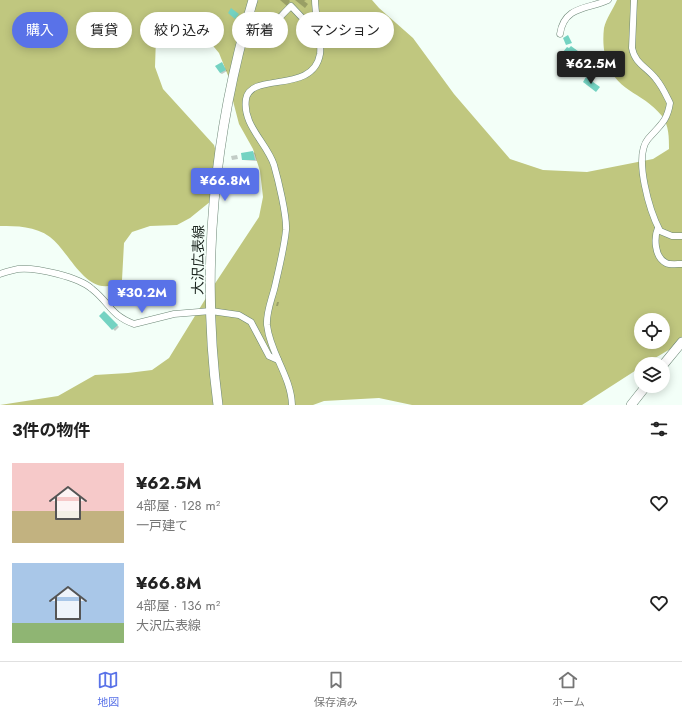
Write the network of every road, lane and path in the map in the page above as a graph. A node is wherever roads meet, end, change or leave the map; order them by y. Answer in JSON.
{"nodes":[{"id":1,"x":253,"y":0,"type":"edge"},
{"id":2,"x":315,"y":0,"type":"edge"},
{"id":3,"x":608,"y":0,"type":"edge"},
{"id":4,"x":634,"y":0,"type":"edge"},
{"id":5,"x":249,"y":12,"type":"edge"},
{"id":6,"x":285,"y":12,"type":"edge"},
{"id":7,"x":297,"y":12,"type":"edge"},
{"id":8,"x":316,"y":12,"type":"edge"},
{"id":9,"x":560,"y":34,"type":"dead end"},
{"id":10,"x":239,"y":48,"type":"edge"},
{"id":11,"x":319,"y":48,"type":"edge"},
{"id":12,"x":658,"y":228,"type":"junction"},
{"id":13,"x":682,"y":236,"type":"edge"},
{"id":14,"x":682,"y":264,"type":"edge"},
{"id":15,"x":0,"y":274,"type":"edge"},
{"id":16,"x":211,"y":311,"type":"junction"},
{"id":17,"x":682,"y":342,"type":"edge"},
{"id":18,"x":670,"y":357,"type":"edge"},
{"id":19,"x":278,"y":360,"type":"junction"},
{"id":20,"x":640,"y":393,"type":"edge"},
{"id":21,"x":218,"y":405,"type":"edge"},
{"id":22,"x":292,"y":405,"type":"edge"},
{"id":23,"x":630,"y":405,"type":"edge"}],
"edges":[{"from":1,"to":5,"type":"main road","name":"大沢広表線"},
{"from":2,"to":8,"type":"street"},
{"from":3,"to":9,"type":"street"},
{"from":4,"to":12,"type":"street"},
{"from":6,"to":7,"type":"street"},
{"from":10,"to":16,"type":"main road","name":"大沢広表線"},
{"from":11,"to":19,"type":"street"},
{"from":12,"to":13,"type":"street"},
{"from":12,"to":14,"type":"street"},
{"from":15,"to":16,"type":"street"},
{"from":16,"to":19,"type":"street"},
{"from":16,"to":21,"type":"main road","name":"大沢広表線"},
{"from":17,"to":18,"type":"main road"},
{"from":19,"to":22,"type":"street"},
{"from":20,"to":23,"type":"main road"}]}
